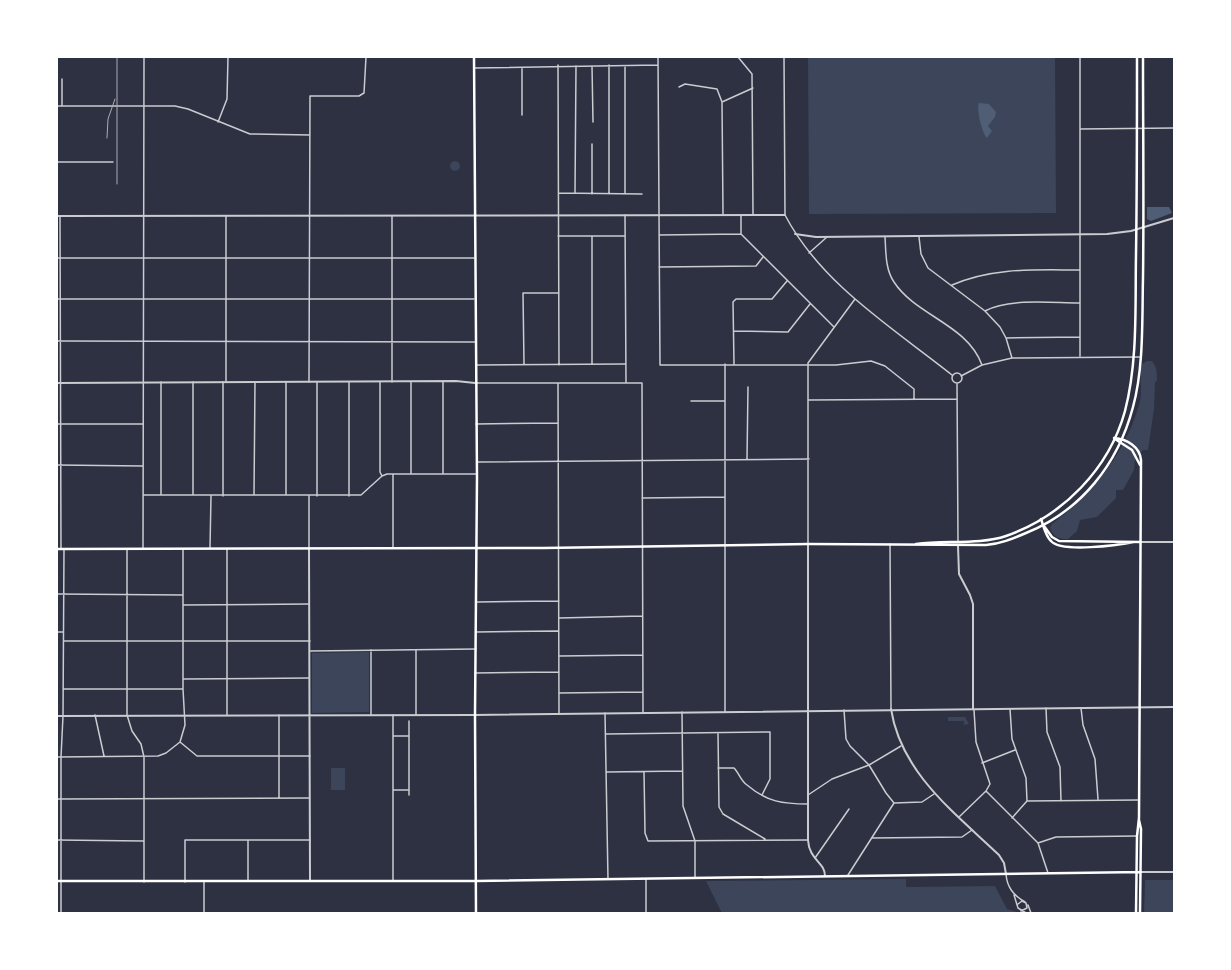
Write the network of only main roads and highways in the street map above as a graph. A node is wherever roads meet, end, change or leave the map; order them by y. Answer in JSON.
{"nodes":[{"id":1,"x":474,"y":57,"type":"edge"},
{"id":2,"x":1136,"y":57,"type":"edge"},
{"id":3,"x":1143,"y":57,"type":"edge"},
{"id":4,"x":1143,"y":296,"type":"junction"},
{"id":5,"x":1135,"y":297,"type":"junction"},
{"id":6,"x":1114,"y":438,"type":"junction"},
{"id":7,"x":1122,"y":438,"type":"junction"},
{"id":8,"x":1120,"y":443,"type":"junction"},
{"id":9,"x":1140,"y":465,"type":"junction"},
{"id":10,"x":1041,"y":519,"type":"junction"},
{"id":11,"x":1044,"y":526,"type":"junction"},
{"id":12,"x":958,"y":541,"type":"junction"},
{"id":13,"x":1134,"y":542,"type":"junction"},
{"id":14,"x":1140,"y":542,"type":"junction"},
{"id":15,"x":912,"y":544,"type":"junction"},
{"id":16,"x":958,"y":546,"type":"junction"},
{"id":17,"x":477,"y":548,"type":"junction"},
{"id":18,"x":57,"y":549,"type":"edge"},
{"id":19,"x":1139,"y":818,"type":"junction"},
{"id":20,"x":1136,"y":872,"type":"junction"},
{"id":21,"x":1141,"y":872,"type":"junction"},
{"id":22,"x":476,"y":881,"type":"junction"},
{"id":23,"x":57,"y":882,"type":"edge"},
{"id":24,"x":476,"y":913,"type":"edge"},
{"id":25,"x":1136,"y":913,"type":"edge"},
{"id":26,"x":1140,"y":913,"type":"edge"}],
"edges":[{"from":1,"to":17,"type":"main road"},
{"from":2,"to":5,"type":"main road"},
{"from":3,"to":4,"type":"main road"},
{"from":4,"to":5,"type":"main road"},
{"from":4,"to":7,"type":"main road"},
{"from":5,"to":6,"type":"main road"},
{"from":6,"to":7,"type":"main road"},
{"from":6,"to":8,"type":"main road"},
{"from":6,"to":10,"type":"main road"},
{"from":7,"to":8,"type":"main road"},
{"from":7,"to":9,"type":"main road"},
{"from":8,"to":9,"type":"main road"},
{"from":8,"to":11,"type":"main road"},
{"from":9,"to":14,"type":"main road"},
{"from":10,"to":11,"type":"main road"},
{"from":10,"to":12,"type":"main road"},
{"from":11,"to":13,"type":"main road"},
{"from":11,"to":13,"type":"main road"},
{"from":11,"to":16,"type":"main road"},
{"from":12,"to":15,"type":"main road"},
{"from":12,"to":16,"type":"main road"},
{"from":13,"to":14,"type":"main road"},
{"from":14,"to":19,"type":"main road"},
{"from":15,"to":16,"type":"main road"},
{"from":15,"to":17,"type":"main road"},
{"from":17,"to":18,"type":"main road"},
{"from":17,"to":22,"type":"main road"},
{"from":19,"to":20,"type":"main road"},
{"from":19,"to":21,"type":"main road"},
{"from":20,"to":21,"type":"main road"},
{"from":20,"to":22,"type":"main road"},
{"from":20,"to":25,"type":"main road"},
{"from":21,"to":26,"type":"main road"},
{"from":22,"to":23,"type":"main road"},
{"from":22,"to":24,"type":"main road"}]}
